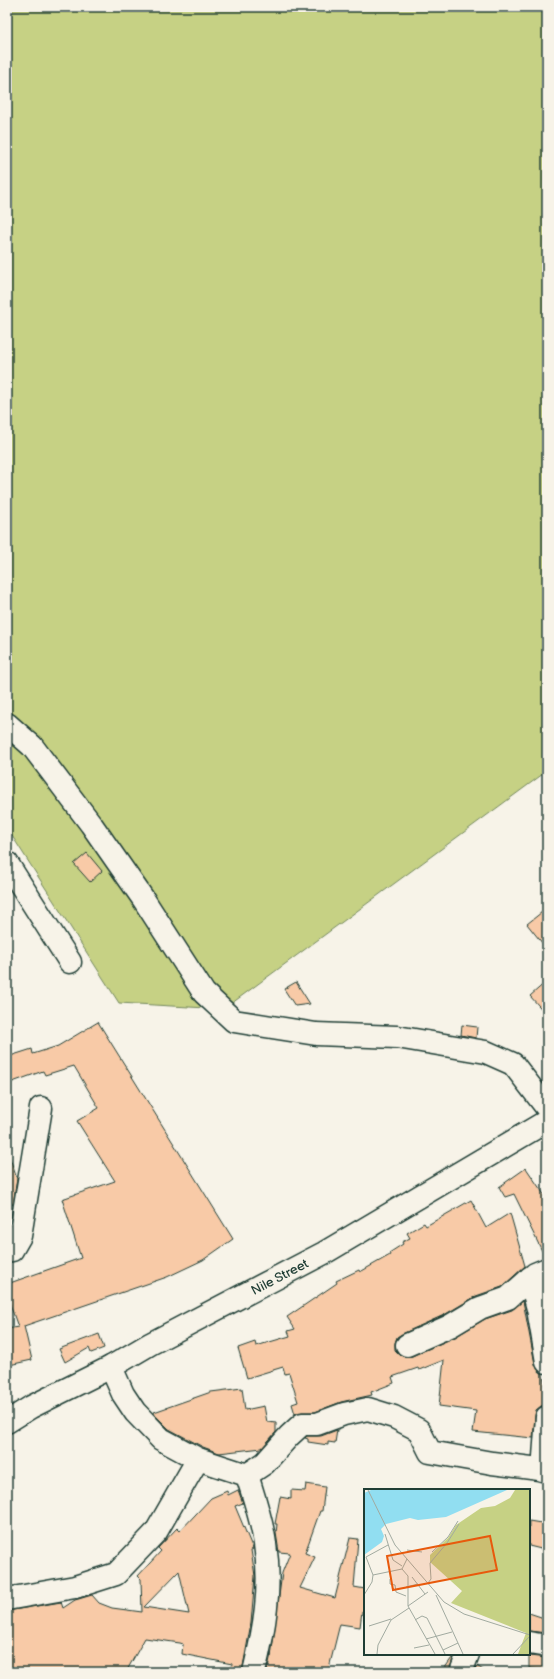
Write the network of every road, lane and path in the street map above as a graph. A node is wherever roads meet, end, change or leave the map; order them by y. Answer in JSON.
{"nodes":[{"id":1,"x":7,"y":724,"type":"edge"},
{"id":2,"x":7,"y":863,"type":"edge"},
{"id":3,"x":70,"y":962,"type":"dead end"},
{"id":4,"x":41,"y":1108,"type":"dead end"},
{"id":5,"x":547,"y":1108,"type":"edge"},
{"id":6,"x":547,"y":1121,"type":"edge"},
{"id":7,"x":7,"y":1251,"type":"edge"},
{"id":8,"x":539,"y":1273,"type":"edge"},
{"id":9,"x":407,"y":1345,"type":"dead end"},
{"id":10,"x":547,"y":1362,"type":"edge"},
{"id":11,"x":110,"y":1367,"type":"junction"},
{"id":12,"x":547,"y":1417,"type":"edge"},
{"id":13,"x":7,"y":1422,"type":"edge"},
{"id":14,"x":198,"y":1459,"type":"junction"},
{"id":15,"x":545,"y":1470,"type":"edge"},
{"id":16,"x":247,"y":1475,"type":"junction"},
{"id":17,"x":7,"y":1599,"type":"edge"},
{"id":18,"x":530,"y":1643,"type":"edge"},
{"id":19,"x":547,"y":1646,"type":"edge"},
{"id":20,"x":468,"y":1655,"type":"edge"},
{"id":21,"x":254,"y":1672,"type":"edge"},
{"id":22,"x":461,"y":1672,"type":"edge"}],
"edges":[{"from":1,"to":5,"type":"street"},
{"from":2,"to":3,"type":"street"},
{"from":4,"to":7,"type":"street"},
{"from":6,"to":11,"type":"street","name":"Nile Street"},
{"from":8,"to":9,"type":"street"},
{"from":8,"to":10,"type":"street"},
{"from":11,"to":13,"type":"street","name":"Nile Street"},
{"from":11,"to":14,"type":"street"},
{"from":12,"to":15,"type":"street"},
{"from":14,"to":16,"type":"street"},
{"from":14,"to":17,"type":"street"},
{"from":15,"to":16,"type":"street"},
{"from":16,"to":21,"type":"street"},
{"from":18,"to":19,"type":"street"},
{"from":20,"to":22,"type":"street"}]}
